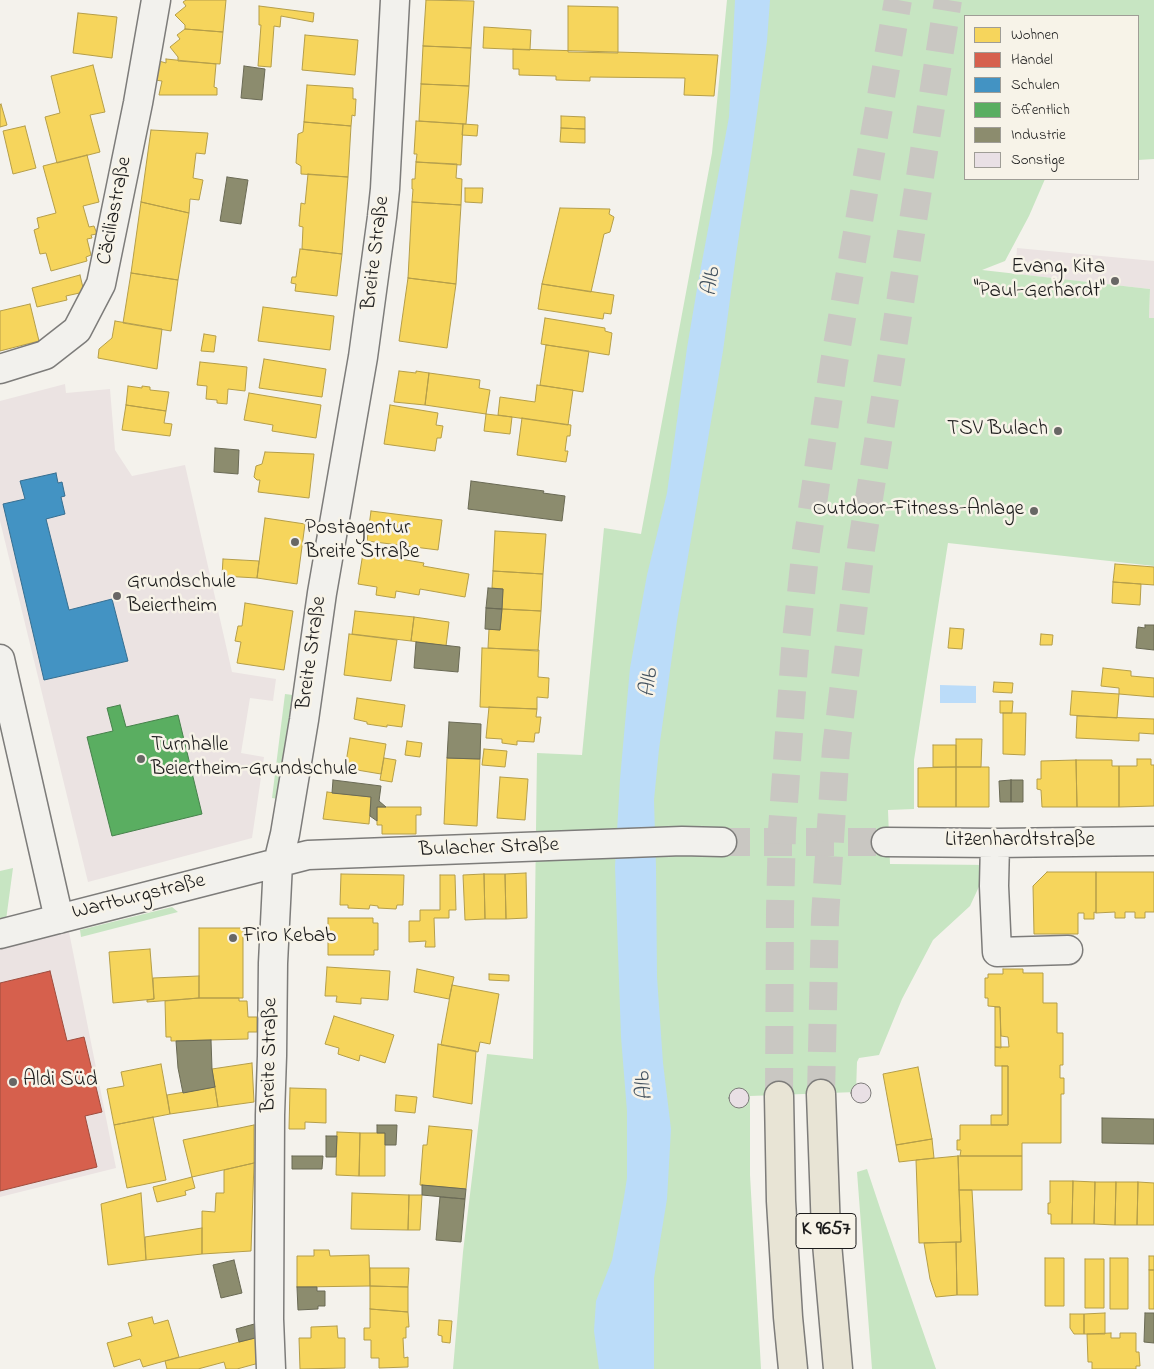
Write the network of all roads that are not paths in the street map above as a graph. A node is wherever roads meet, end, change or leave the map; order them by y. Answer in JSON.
{"nodes":[{"id":1,"x":156,"y":0,"type":"edge"},
{"id":2,"x":395,"y":0,"type":"edge"},
{"id":3,"x":0,"y":369,"type":"edge"},
{"id":4,"x":0,"y":659,"type":"edge"},
{"id":5,"x":1154,"y":841,"type":"edge"},
{"id":6,"x":712,"y":842,"type":"tunnel mouth"},
{"id":7,"x":886,"y":842,"type":"tunnel mouth"},
{"id":8,"x":995,"y":843,"type":"junction"},
{"id":9,"x":278,"y":862,"type":"junction"},
{"id":10,"x":59,"y":919,"type":"junction"},
{"id":11,"x":0,"y":934,"type":"edge"},
{"id":12,"x":1068,"y":950,"type":"dead end"},
{"id":13,"x":821,"y":1094,"type":"tunnel mouth"},
{"id":14,"x":779,"y":1096,"type":"tunnel mouth"},
{"id":15,"x":271,"y":1369,"type":"edge"},
{"id":16,"x":793,"y":1369,"type":"edge"},
{"id":17,"x":838,"y":1369,"type":"edge"}],
"edges":[{"from":1,"to":3,"type":"street","name":"Cäciliastraße"},
{"from":2,"to":9,"type":"street","name":"Breite Straße"},
{"from":4,"to":10,"type":"street"},
{"from":5,"to":8,"type":"street","name":"Litzenhardtstraße"},
{"from":6,"to":9,"type":"street","name":"Bulacher Straße"},
{"from":7,"to":8,"type":"street","name":"Litzenhardtstraße"},
{"from":8,"to":12,"type":"street"},
{"from":9,"to":10,"type":"street","name":"Wartburgstraße"},
{"from":9,"to":15,"type":"street","name":"Breite Straße"},
{"from":10,"to":11,"type":"street","name":"Wartburgstraße"},
{"from":13,"to":17,"type":"highway","number":"K 9657"},
{"from":14,"to":16,"type":"highway","number":"K 9657"}]}
